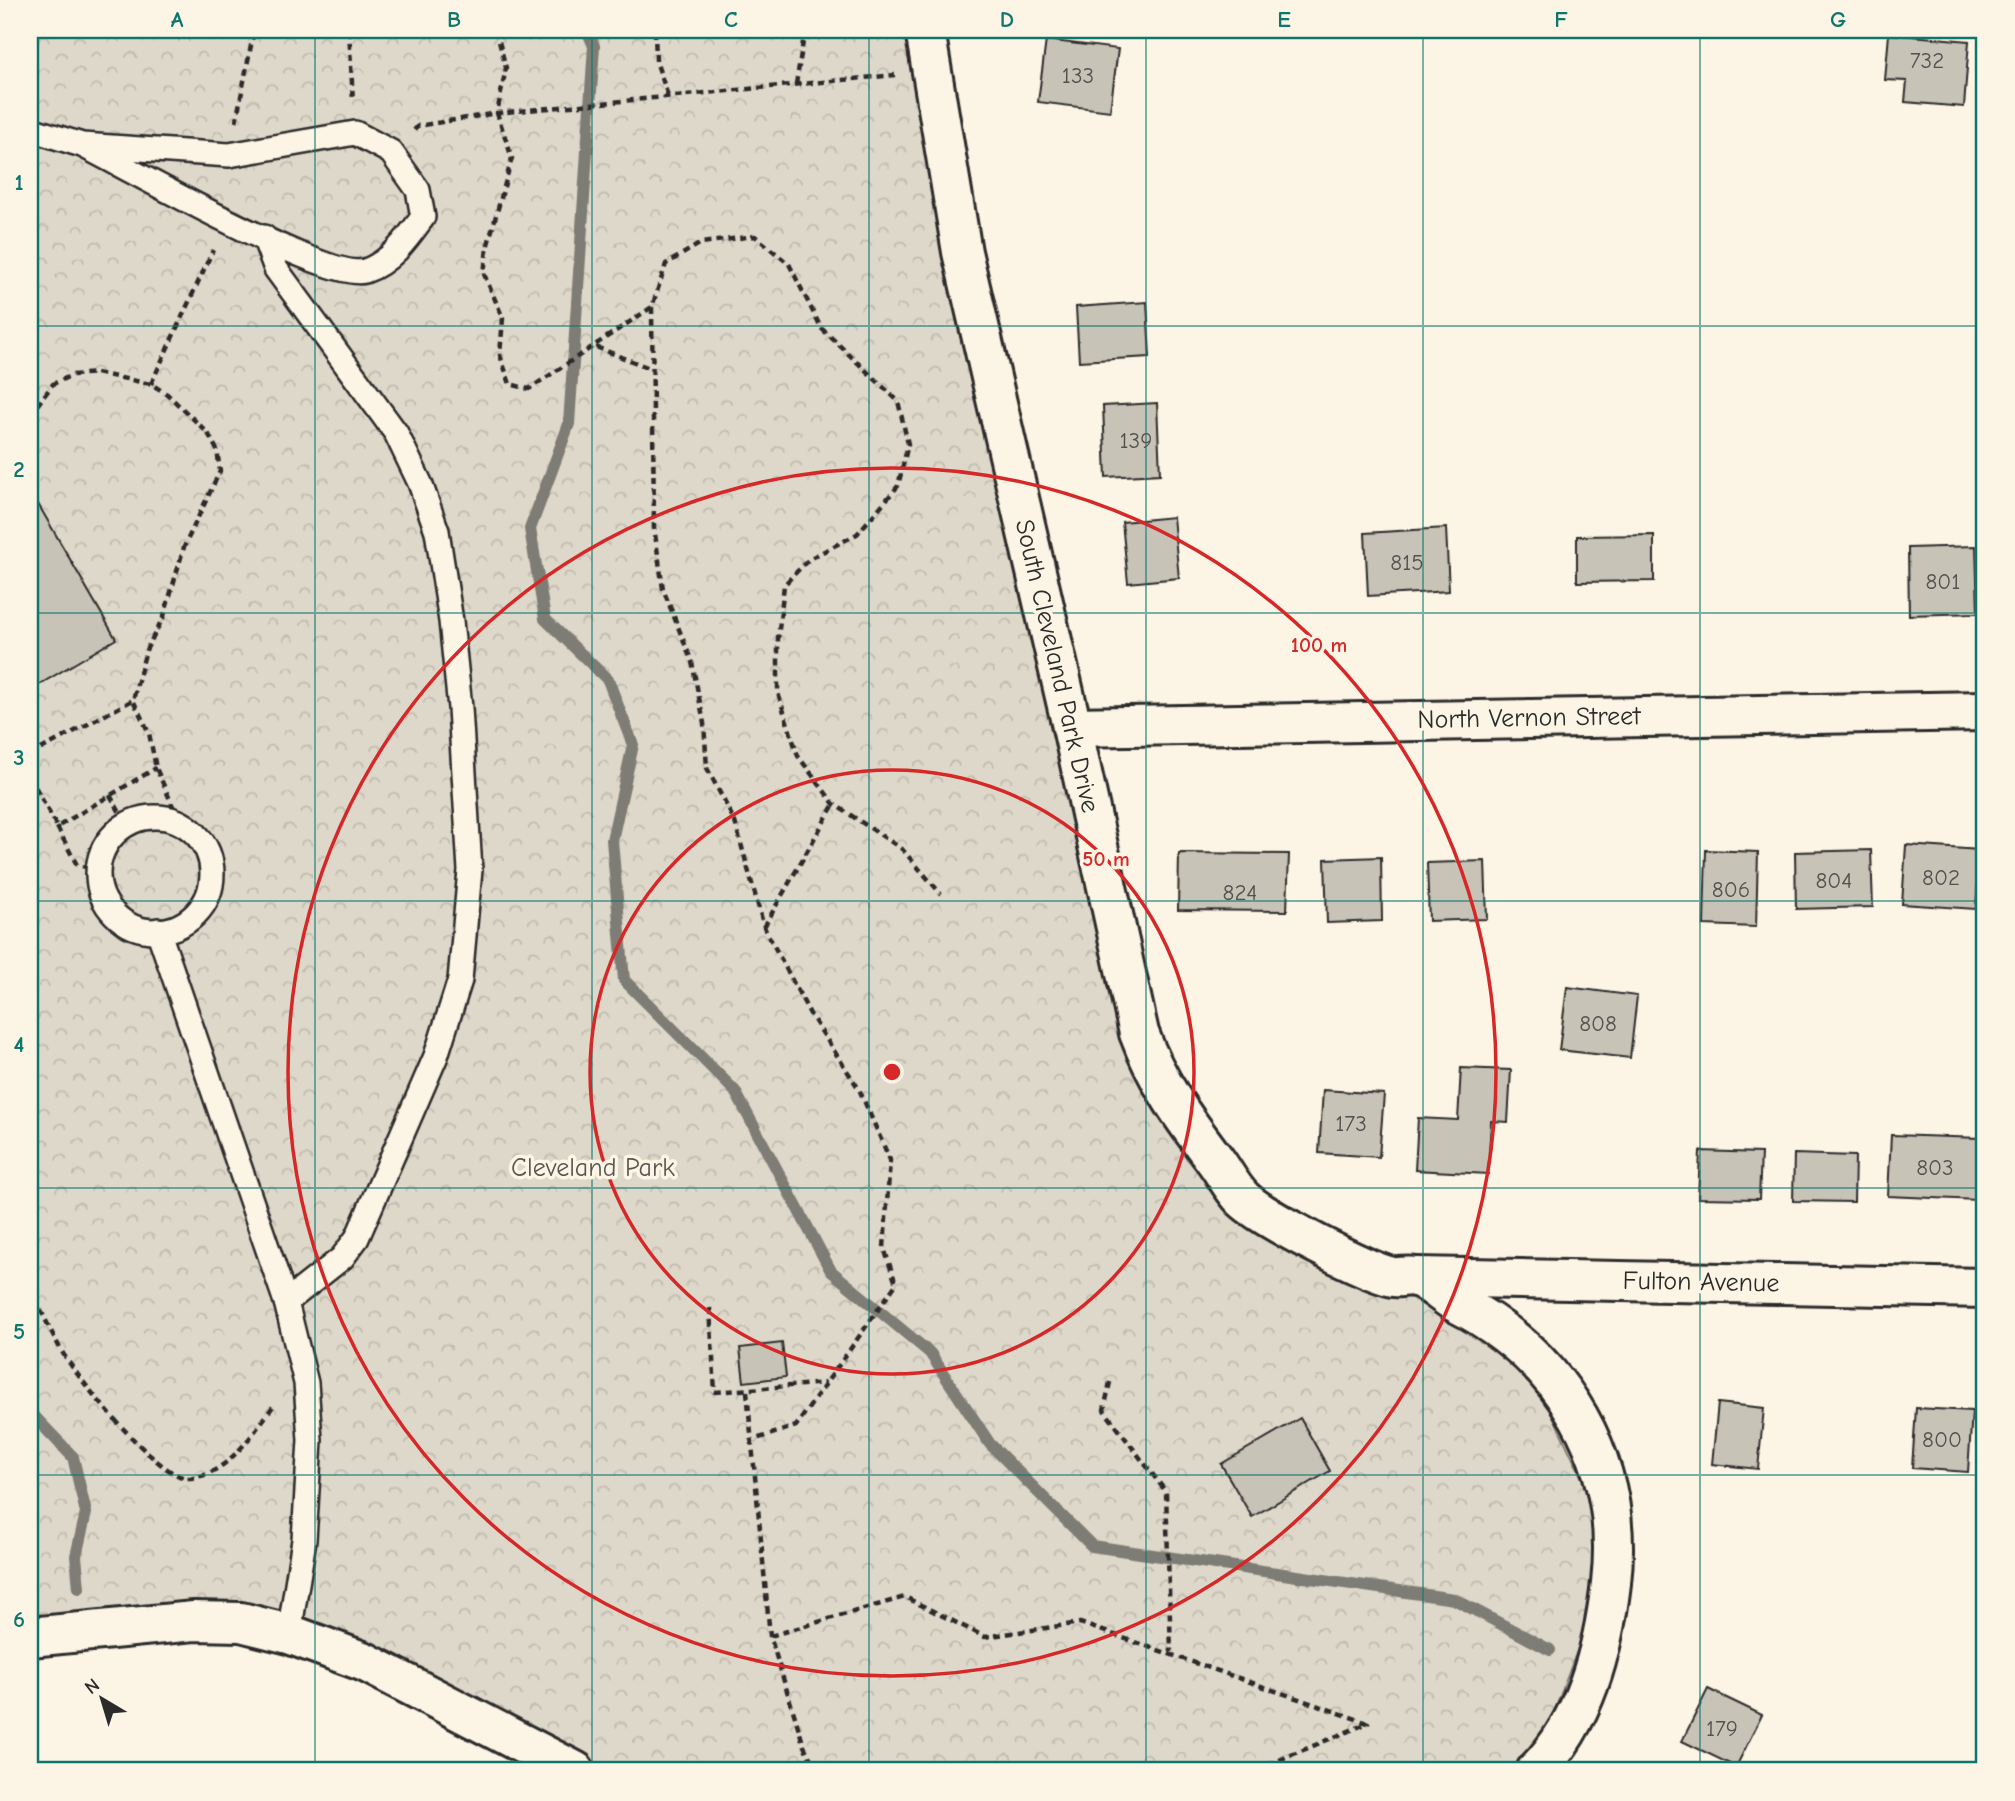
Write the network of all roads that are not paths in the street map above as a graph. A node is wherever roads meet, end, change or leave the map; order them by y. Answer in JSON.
{"nodes":[{"id":1,"x":925,"y":30,"type":"edge"},
{"id":2,"x":30,"y":129,"type":"edge"},
{"id":3,"x":82,"y":145,"type":"junction"},
{"id":4,"x":264,"y":237,"type":"junction"},
{"id":5,"x":1985,"y":711,"type":"edge"},
{"id":6,"x":1072,"y":727,"type":"junction"},
{"id":7,"x":158,"y":930,"type":"junction"},
{"id":8,"x":1416,"y":1276,"type":"junction"},
{"id":9,"x":1985,"y":1288,"type":"edge"},
{"id":10,"x":286,"y":1303,"type":"junction"},
{"id":11,"x":289,"y":1634,"type":"junction"},
{"id":12,"x":30,"y":1637,"type":"edge"},
{"id":13,"x":575,"y":1771,"type":"edge"},
{"id":14,"x":1536,"y":1771,"type":"edge"}],
"edges":[{"from":1,"to":6,"type":"street","name":"South Cleveland Park Drive"},
{"from":2,"to":3,"type":"lane"},
{"from":3,"to":4,"type":"lane"},
{"from":3,"to":4,"type":"lane"},
{"from":4,"to":10,"type":"lane"},
{"from":5,"to":6,"type":"street","name":"North Vernon Street"},
{"from":6,"to":8,"type":"street","name":"South Cleveland Park Drive"},
{"from":7,"to":7,"type":"lane"},
{"from":7,"to":10,"type":"lane"},
{"from":8,"to":9,"type":"street","name":"Fulton Avenue"},
{"from":8,"to":14,"type":"street","name":"South Cleveland Park Drive"},
{"from":10,"to":11,"type":"lane"},
{"from":11,"to":12,"type":"street"},
{"from":11,"to":13,"type":"street"}]}
